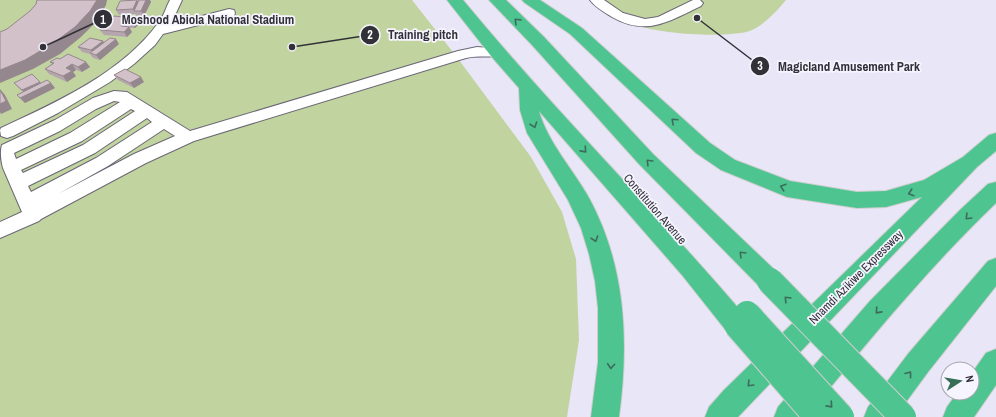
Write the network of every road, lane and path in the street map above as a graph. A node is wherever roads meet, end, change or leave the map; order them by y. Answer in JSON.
{"nodes":[{"id":1,"x":176,"y":0,"type":"edge"},
{"id":2,"x":455,"y":0,"type":"edge"},
{"id":3,"x":468,"y":0,"type":"edge"},
{"id":4,"x":497,"y":0,"type":"edge"},
{"id":5,"x":530,"y":0,"type":"edge"},
{"id":6,"x":596,"y":0,"type":"edge"},
{"id":7,"x":697,"y":3,"type":"dead end"},
{"id":8,"x":229,"y":13,"type":"dead end"},
{"id":9,"x":480,"y":30,"type":"junction"},
{"id":10,"x":160,"y":31,"type":"junction"},
{"id":11,"x":505,"y":53,"type":"junction"},
{"id":12,"x":464,"y":54,"type":"junction"},
{"id":13,"x":528,"y":80,"type":"junction"},
{"id":14,"x":145,"y":112,"type":"junction"},
{"id":15,"x":163,"y":122,"type":"junction"},
{"id":16,"x":7,"y":132,"type":"dead end"},
{"id":17,"x":188,"y":137,"type":"junction"},
{"id":18,"x":996,"y":140,"type":"edge"},
{"id":19,"x":970,"y":162,"type":"junction"},
{"id":20,"x":18,"y":183,"type":"junction"},
{"id":21,"x":996,"y":190,"type":"edge"},
{"id":22,"x":30,"y":209,"type":"junction"},
{"id":23,"x":0,"y":230,"type":"edge"},
{"id":24,"x":690,"y":268,"type":"junction"},
{"id":25,"x":996,"y":268,"type":"edge"},
{"id":26,"x":722,"y":285,"type":"junction"},
{"id":27,"x":742,"y":320,"type":"junction"},
{"id":28,"x":996,"y":362,"type":"edge"},
{"id":29,"x":605,"y":417,"type":"edge"},
{"id":30,"x":719,"y":417,"type":"edge"},
{"id":31,"x":788,"y":417,"type":"edge"},
{"id":32,"x":817,"y":417,"type":"edge"},
{"id":33,"x":841,"y":417,"type":"edge"},
{"id":34,"x":878,"y":417,"type":"edge"},
{"id":35,"x":903,"y":417,"type":"edge"},
{"id":36,"x":957,"y":417,"type":"edge"}],
"edges":[{"from":1,"to":10,"type":"lane"},
{"from":2,"to":9,"type":"highway"},
{"from":3,"to":11,"type":"highway"},
{"from":35,"to":4,"type":"highway","one_way":true,"bridge":true},
{"from":19,"to":5,"type":"highway","one_way":true},
{"from":6,"to":7,"type":"lane"},
{"from":8,"to":10,"type":"lane"},
{"from":9,"to":11,"type":"highway"},
{"from":9,"to":12,"type":"lane"},
{"from":10,"to":16,"type":"lane"},
{"from":11,"to":12,"type":"lane"},
{"from":11,"to":13,"type":"highway"},
{"from":12,"to":17,"type":"lane"},
{"from":13,"to":24,"type":"highway","one_way":true},
{"from":13,"to":26,"type":"highway","name":"Constitution Avenue"},
{"from":13,"to":29,"type":"highway","one_way":true},
{"from":14,"to":15,"type":"lane"},
{"from":14,"to":20,"type":"lane"},
{"from":14,"to":20,"type":"lane"},
{"from":15,"to":17,"type":"lane"},
{"from":15,"to":22,"type":"lane"},
{"from":17,"to":22,"type":"lane"},
{"from":18,"to":19,"type":"highway","name":"Nnamdi Azikiwe Expressway"},
{"from":19,"to":30,"type":"highway","name":"Nnamdi Azikiwe Expressway","one_way":true},
{"from":20,"to":22,"type":"lane"},
{"from":21,"to":31,"type":"highway","one_way":true},
{"from":22,"to":23,"type":"lane"},
{"from":24,"to":26,"type":"highway"},
{"from":24,"to":27,"type":"highway"},
{"from":34,"to":25,"type":"highway","one_way":true},
{"from":26,"to":27,"type":"highway","name":"Constitution Avenue"},
{"from":27,"to":32,"type":"highway","bridge":true},
{"from":27,"to":33,"type":"highway","name":"Constitution Avenue","one_way":true,"bridge":true},
{"from":28,"to":36,"type":"highway"}]}
